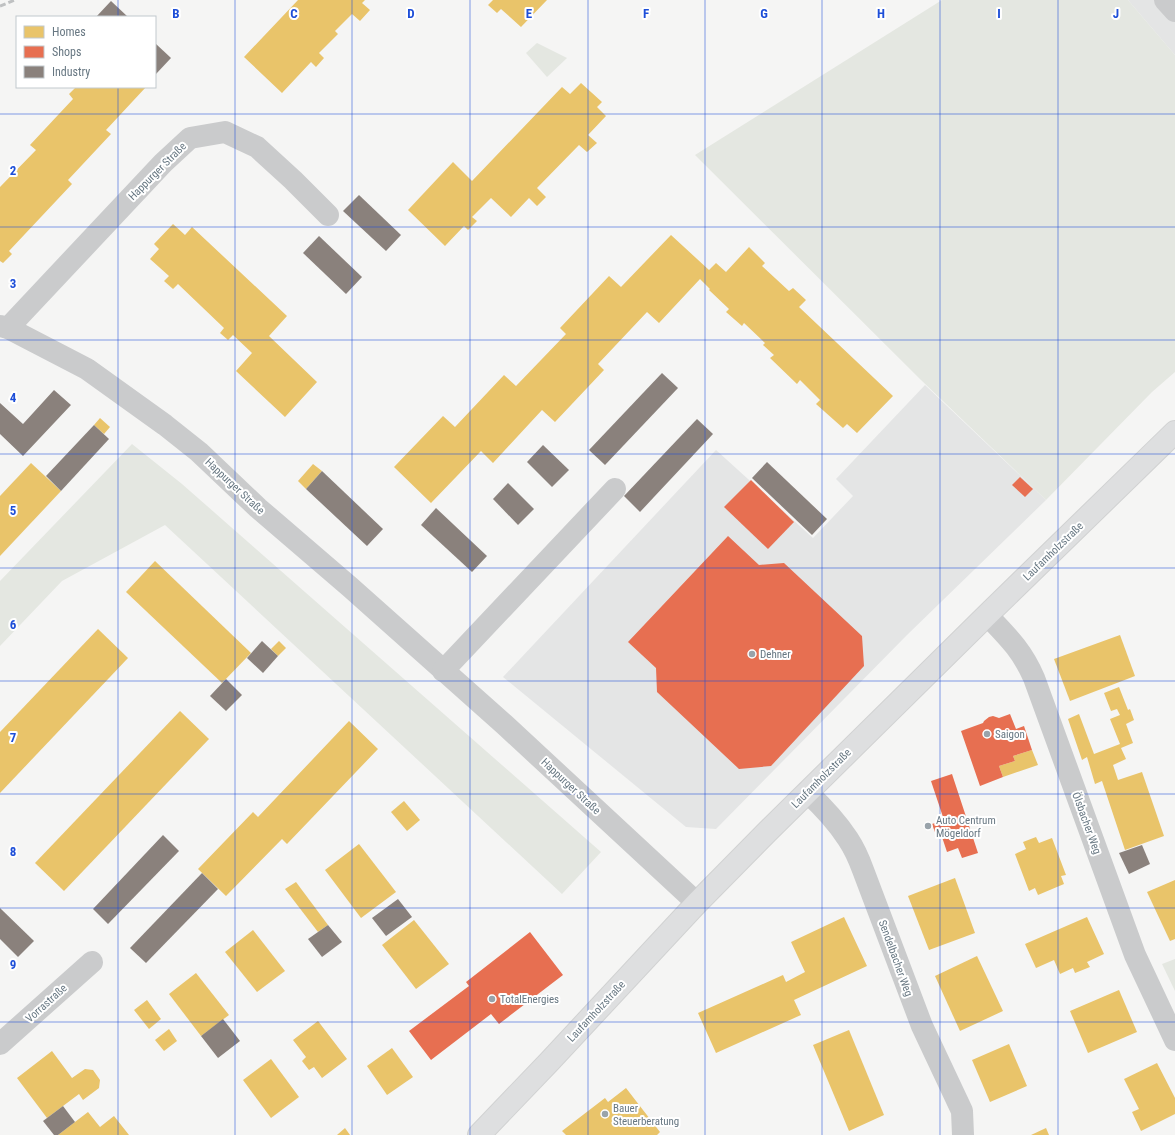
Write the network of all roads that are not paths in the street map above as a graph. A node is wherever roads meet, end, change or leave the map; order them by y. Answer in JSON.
{"nodes":[{"id":1,"x":1165,"y":0,"type":"edge"},
{"id":2,"x":1175,"y":11,"type":"edge"},
{"id":3,"x":328,"y":215,"type":"dead end"},
{"id":4,"x":4,"y":327,"type":"edge"},
{"id":5,"x":1175,"y":432,"type":"edge"},
{"id":6,"x":615,"y":489,"type":"dead end"},
{"id":7,"x":987,"y":615,"type":"junction"},
{"id":8,"x":443,"y":671,"type":"junction"},
{"id":9,"x":807,"y":792,"type":"junction"},
{"id":10,"x":697,"y":903,"type":"junction"},
{"id":11,"x":92,"y":962,"type":"dead end"},
{"id":12,"x":1175,"y":1040,"type":"edge"},
{"id":13,"x":0,"y":1044,"type":"edge"},
{"id":14,"x":479,"y":1135,"type":"edge"},
{"id":15,"x":963,"y":1135,"type":"edge"}],
"edges":[{"from":1,"to":2,"type":"street"},
{"from":3,"to":4,"type":"street","name":"Happurger Straße"},
{"from":4,"to":8,"type":"street","name":"Happurger Straße"},
{"from":5,"to":7,"type":"main road","name":"Laufamholzstraße"},
{"from":6,"to":8,"type":"street"},
{"from":7,"to":9,"type":"main road","name":"Laufamholzstraße"},
{"from":7,"to":12,"type":"street","name":"Ölsbacher Weg"},
{"from":8,"to":10,"type":"street","name":"Happurger Straße"},
{"from":9,"to":10,"type":"main road","name":"Laufamholzstraße"},
{"from":9,"to":15,"type":"street","name":"Sendelbacher Weg"},
{"from":10,"to":14,"type":"main road","name":"Laufamholzstraße"},
{"from":11,"to":13,"type":"street","name":"Vorrastraße"}]}
